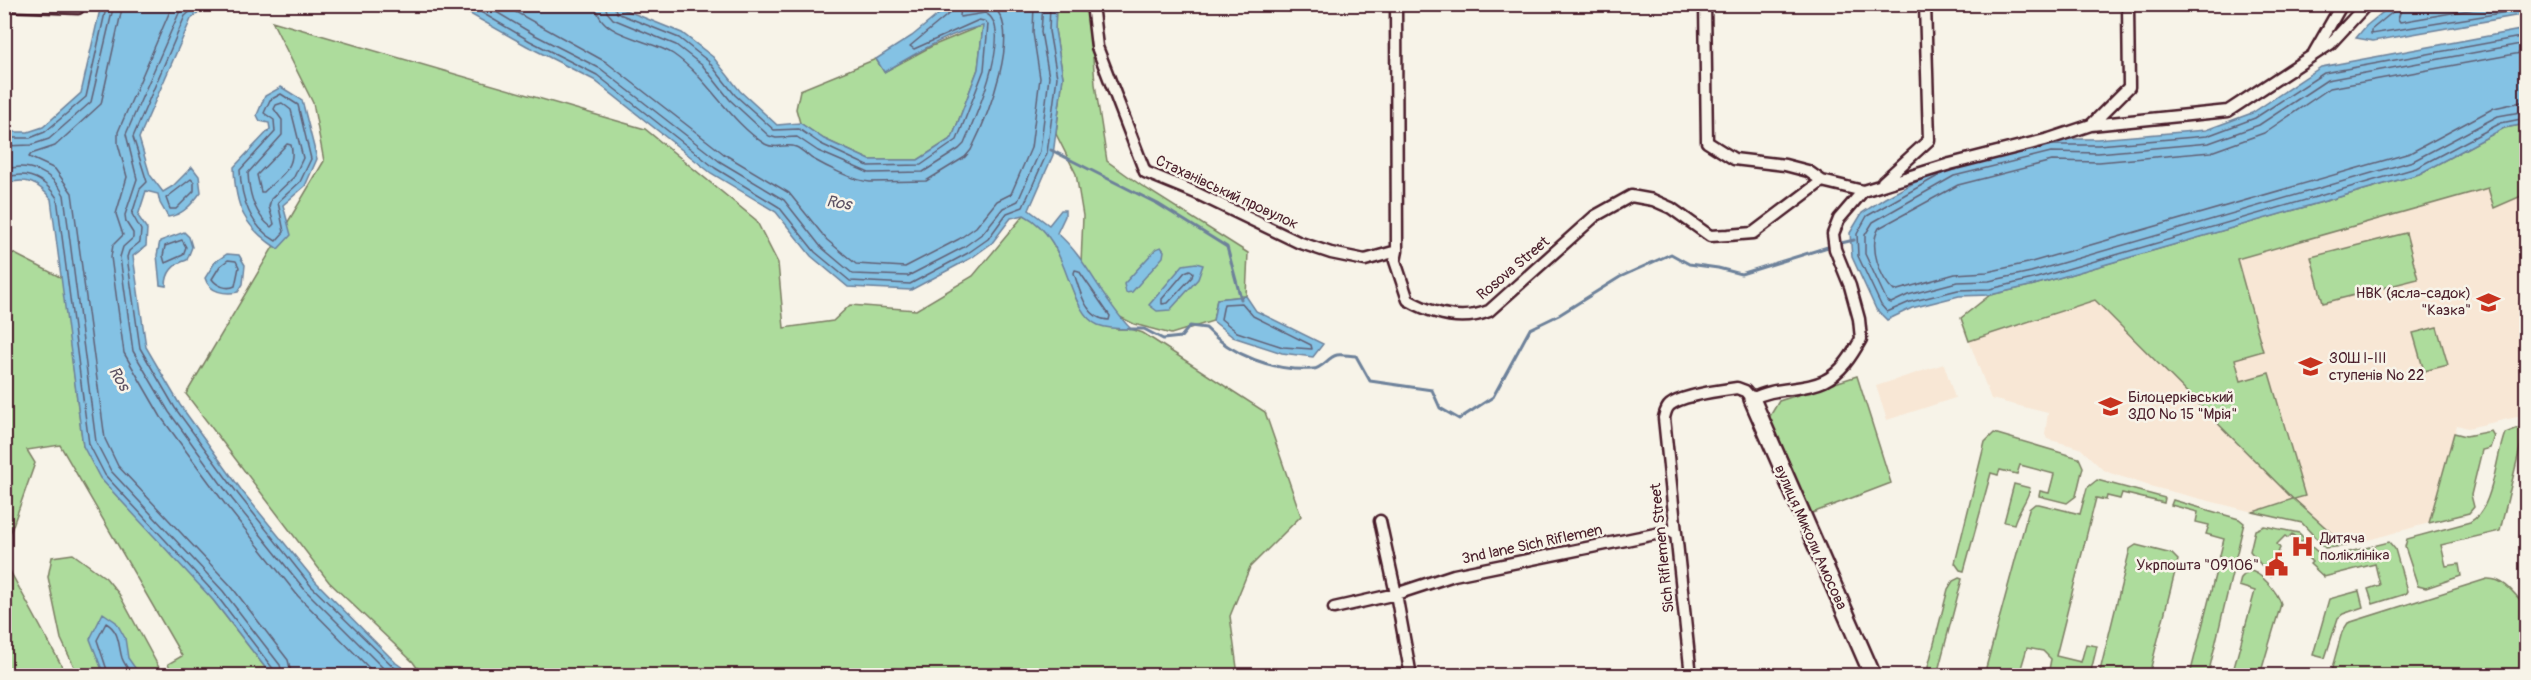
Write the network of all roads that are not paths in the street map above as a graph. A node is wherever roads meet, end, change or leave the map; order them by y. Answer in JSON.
{"nodes":[{"id":1,"x":1092,"y":4,"type":"edge"},
{"id":2,"x":1396,"y":4,"type":"edge"},
{"id":3,"x":1705,"y":4,"type":"edge"},
{"id":4,"x":1925,"y":4,"type":"edge"},
{"id":5,"x":2128,"y":4,"type":"edge"},
{"id":6,"x":2342,"y":4,"type":"edge"},
{"id":7,"x":2367,"y":4,"type":"edge"},
{"id":8,"x":4,"y":5,"type":"edge"},
{"id":9,"x":78,"y":8,"type":"dead end"},
{"id":10,"x":2314,"y":53,"type":"junction"},
{"id":11,"x":2091,"y":125,"type":"junction"},
{"id":12,"x":1822,"y":181,"type":"junction"},
{"id":13,"x":1881,"y":185,"type":"junction"},
{"id":14,"x":1863,"y":191,"type":"junction"},
{"id":15,"x":1396,"y":251,"type":"junction"},
{"id":16,"x":1752,"y":399,"type":"junction"},
{"id":17,"x":1380,"y":521,"type":"dead end"},
{"id":18,"x":1675,"y":530,"type":"junction"},
{"id":19,"x":1396,"y":594,"type":"junction"},
{"id":20,"x":1334,"y":608,"type":"dead end"},
{"id":21,"x":1411,"y":675,"type":"edge"},
{"id":22,"x":1691,"y":675,"type":"edge"},
{"id":23,"x":1873,"y":675,"type":"edge"}],
"edges":[{"from":1,"to":15,"type":"street","name":"Стаханівський провулок"},
{"from":2,"to":15,"type":"street","name":"Rosova Street"},
{"from":3,"to":12,"type":"street"},
{"from":4,"to":13,"type":"street"},
{"from":5,"to":11,"type":"street"},
{"from":6,"to":10,"type":"street"},
{"from":7,"to":10,"type":"street"},
{"from":8,"to":9,"type":"street"},
{"from":10,"to":11,"type":"street"},
{"from":11,"to":13,"type":"street"},
{"from":12,"to":14,"type":"street"},
{"from":12,"to":15,"type":"street","name":"Rosova Street"},
{"from":13,"to":14,"type":"street"},
{"from":14,"to":16,"type":"street"},
{"from":16,"to":18,"type":"street","name":"Sich Riflemen Street"},
{"from":16,"to":23,"type":"street","name":"вулиця Миколи Амосова"},
{"from":17,"to":19,"type":"street"},
{"from":18,"to":19,"type":"street","name":"3nd lane Sich Riflemen"},
{"from":18,"to":22,"type":"street","name":"Sich Riflemen Street"},
{"from":19,"to":20,"type":"street","name":"3nd lane Sich Riflemen"},
{"from":19,"to":21,"type":"street"}]}
